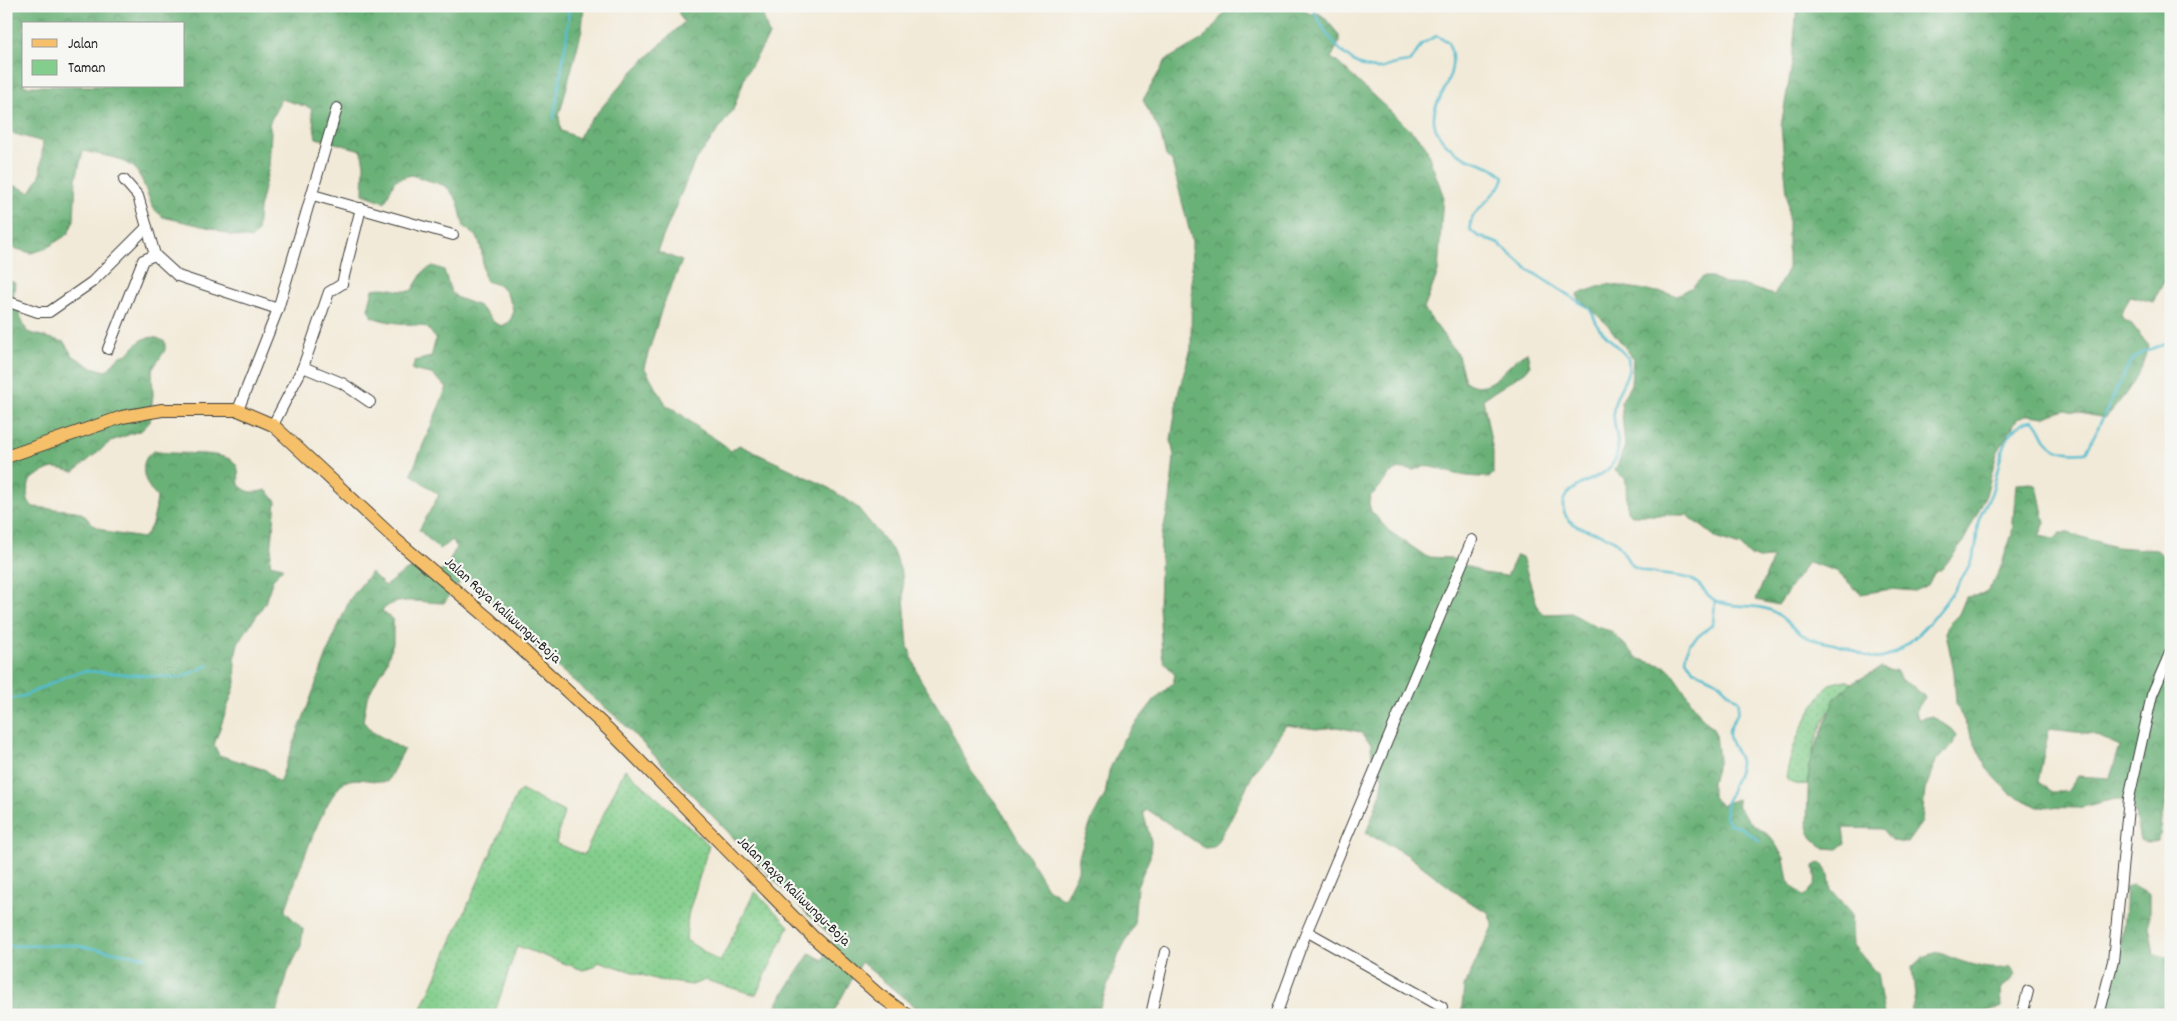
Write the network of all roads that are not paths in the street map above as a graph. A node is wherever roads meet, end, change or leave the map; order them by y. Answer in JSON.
{"nodes":[{"id":1,"x":338,"y":108,"type":"dead end"},
{"id":2,"x":124,"y":180,"type":"dead end"},
{"id":3,"x":314,"y":195,"type":"junction"},
{"id":4,"x":361,"y":208,"type":"junction"},
{"id":5,"x":147,"y":227,"type":"junction"},
{"id":6,"x":453,"y":235,"type":"dead end"},
{"id":7,"x":155,"y":255,"type":"junction"},
{"id":8,"x":6,"y":301,"type":"edge"},
{"id":9,"x":278,"y":309,"type":"junction"},
{"id":10,"x":108,"y":348,"type":"dead end"},
{"id":11,"x":304,"y":367,"type":"junction"},
{"id":12,"x":370,"y":402,"type":"dead end"},
{"id":13,"x":238,"y":410,"type":"junction"},
{"id":14,"x":273,"y":425,"type":"junction"},
{"id":15,"x":6,"y":457,"type":"edge"},
{"id":16,"x":1472,"y":540,"type":"dead end"},
{"id":17,"x":2171,"y":651,"type":"edge"},
{"id":18,"x":1308,"y":932,"type":"junction"},
{"id":19,"x":1165,"y":952,"type":"dead end"},
{"id":20,"x":2028,"y":992,"type":"dead end"},
{"id":21,"x":1442,"y":1007,"type":"dead end"},
{"id":22,"x":907,"y":1015,"type":"edge"},
{"id":23,"x":1151,"y":1015,"type":"edge"},
{"id":24,"x":1276,"y":1015,"type":"edge"},
{"id":25,"x":2022,"y":1015,"type":"edge"},
{"id":26,"x":2099,"y":1015,"type":"edge"}],
"edges":[{"from":1,"to":3,"type":"street"},
{"from":2,"to":5,"type":"street"},
{"from":3,"to":4,"type":"street"},
{"from":3,"to":9,"type":"street"},
{"from":4,"to":6,"type":"street"},
{"from":4,"to":11,"type":"street"},
{"from":5,"to":7,"type":"street"},
{"from":5,"to":8,"type":"street"},
{"from":7,"to":9,"type":"street"},
{"from":7,"to":10,"type":"street"},
{"from":9,"to":13,"type":"street"},
{"from":11,"to":12,"type":"street"},
{"from":11,"to":14,"type":"street"},
{"from":13,"to":14,"type":"main road","name":"Jalan Raya Kaliwungu-Boja"},
{"from":13,"to":15,"type":"main road","name":"Jalan Raya Kaliwungu-Boja"},
{"from":14,"to":22,"type":"main road","name":"Jalan Raya Kaliwungu-Boja"},
{"from":16,"to":18,"type":"street"},
{"from":17,"to":26,"type":"street"},
{"from":18,"to":21,"type":"street"},
{"from":18,"to":24,"type":"street"},
{"from":19,"to":23,"type":"street"},
{"from":20,"to":25,"type":"street"}]}
